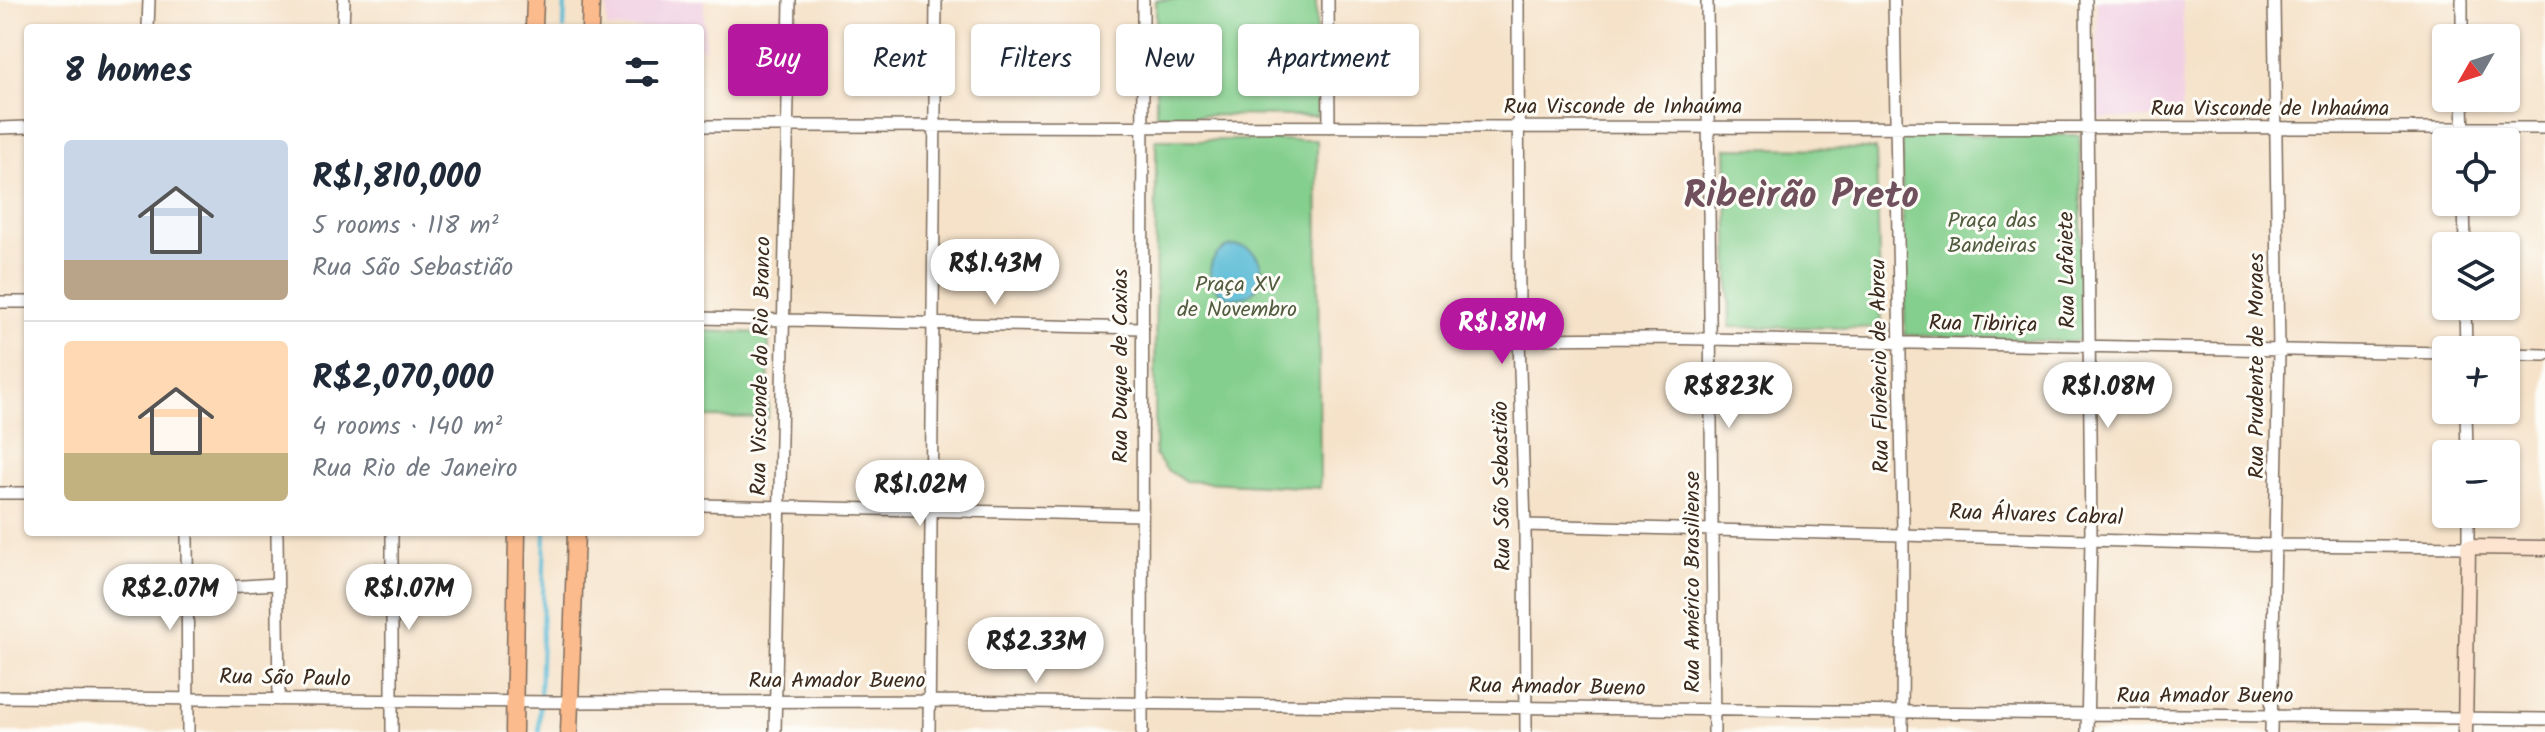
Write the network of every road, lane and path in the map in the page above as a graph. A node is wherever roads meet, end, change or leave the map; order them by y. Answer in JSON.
{"nodes":[{"id":1,"x":149,"y":0,"type":"edge"},
{"id":2,"x":344,"y":0,"type":"edge"},
{"id":3,"x":535,"y":0,"type":"edge"},
{"id":4,"x":591,"y":0,"type":"edge"},
{"id":5,"x":790,"y":0,"type":"edge"},
{"id":6,"x":936,"y":0,"type":"edge"},
{"id":7,"x":1143,"y":0,"type":"edge"},
{"id":8,"x":1328,"y":0,"type":"edge"},
{"id":9,"x":1518,"y":0,"type":"edge"},
{"id":10,"x":1707,"y":0,"type":"edge"},
{"id":11,"x":1894,"y":0,"type":"edge"},
{"id":12,"x":2086,"y":0,"type":"edge"},
{"id":13,"x":2274,"y":0,"type":"edge"},
{"id":14,"x":2462,"y":0,"type":"edge"},
{"id":15,"x":148,"y":24,"type":"edge"},
{"id":16,"x":343,"y":24,"type":"edge"},
{"id":17,"x":534,"y":24,"type":"edge"},
{"id":18,"x":590,"y":24,"type":"edge"},
{"id":19,"x":2462,"y":24,"type":"edge"},
{"id":20,"x":2463,"y":112,"type":"edge"},
{"id":21,"x":704,"y":126,"type":"edge"},
{"id":22,"x":786,"y":126,"type":"junction"},
{"id":23,"x":935,"y":126,"type":"junction"},
{"id":24,"x":24,"y":127,"type":"edge"},
{"id":25,"x":1142,"y":127,"type":"junction"},
{"id":26,"x":1329,"y":127,"type":"junction"},
{"id":27,"x":1520,"y":127,"type":"junction"},
{"id":28,"x":2464,"y":127,"type":"junction"},
{"id":29,"x":0,"y":128,"type":"edge"},
{"id":30,"x":1709,"y":128,"type":"junction"},
{"id":31,"x":2545,"y":128,"type":"edge"},
{"id":32,"x":1895,"y":129,"type":"junction"},
{"id":33,"x":2086,"y":129,"type":"junction"},
{"id":34,"x":2276,"y":130,"type":"junction"},
{"id":35,"x":0,"y":302,"type":"edge"},
{"id":36,"x":24,"y":302,"type":"edge"},
{"id":37,"x":704,"y":318,"type":"edge"},
{"id":38,"x":783,"y":321,"type":"junction"},
{"id":39,"x":933,"y":322,"type":"junction"},
{"id":40,"x":1142,"y":328,"type":"junction"},
{"id":41,"x":1519,"y":339,"type":"junction"},
{"id":42,"x":1711,"y":340,"type":"junction"},
{"id":43,"x":1901,"y":343,"type":"junction"},
{"id":44,"x":2089,"y":348,"type":"junction"},
{"id":45,"x":2279,"y":351,"type":"junction"},
{"id":46,"x":2432,"y":353,"type":"edge"},
{"id":47,"x":2520,"y":354,"type":"edge"},
{"id":48,"x":2545,"y":355,"type":"edge"},
{"id":49,"x":0,"y":493,"type":"edge"},
{"id":50,"x":24,"y":493,"type":"edge"},
{"id":51,"x":704,"y":505,"type":"edge"},
{"id":52,"x":780,"y":508,"type":"junction"},
{"id":53,"x":932,"y":510,"type":"junction"},
{"id":54,"x":1140,"y":515,"type":"junction"},
{"id":55,"x":1525,"y":525,"type":"junction"},
{"id":56,"x":2468,"y":528,"type":"edge"},
{"id":57,"x":1712,"y":529,"type":"junction"},
{"id":58,"x":1903,"y":534,"type":"junction"},
{"id":59,"x":187,"y":536,"type":"edge"},
{"id":60,"x":277,"y":536,"type":"edge"},
{"id":61,"x":392,"y":536,"type":"edge"},
{"id":62,"x":517,"y":536,"type":"edge"},
{"id":63,"x":576,"y":536,"type":"edge"},
{"id":64,"x":2091,"y":540,"type":"junction"},
{"id":65,"x":2275,"y":545,"type":"junction"},
{"id":66,"x":2468,"y":547,"type":"junction"},
{"id":67,"x":2545,"y":548,"type":"edge"},
{"id":68,"x":277,"y":584,"type":"junction"},
{"id":69,"x":225,"y":587,"type":"dead end"},
{"id":70,"x":0,"y":697,"type":"edge"},
{"id":71,"x":188,"y":698,"type":"junction"},
{"id":72,"x":279,"y":700,"type":"junction"},
{"id":73,"x":392,"y":701,"type":"junction"},
{"id":74,"x":929,"y":701,"type":"junction"},
{"id":75,"x":519,"y":702,"type":"junction"},
{"id":76,"x":562,"y":702,"type":"junction"},
{"id":77,"x":775,"y":702,"type":"junction"},
{"id":78,"x":1142,"y":705,"type":"junction"},
{"id":79,"x":1526,"y":707,"type":"junction"},
{"id":80,"x":1713,"y":710,"type":"junction"},
{"id":81,"x":1902,"y":711,"type":"junction"},
{"id":82,"x":2271,"y":715,"type":"junction"},
{"id":83,"x":2088,"y":716,"type":"junction"},
{"id":84,"x":2545,"y":719,"type":"edge"},
{"id":85,"x":2465,"y":726,"type":"edge"},
{"id":86,"x":188,"y":732,"type":"edge"},
{"id":87,"x":392,"y":732,"type":"edge"},
{"id":88,"x":514,"y":732,"type":"edge"},
{"id":89,"x":569,"y":732,"type":"edge"},
{"id":90,"x":775,"y":732,"type":"edge"},
{"id":91,"x":929,"y":732,"type":"edge"},
{"id":92,"x":1142,"y":732,"type":"edge"},
{"id":93,"x":1526,"y":732,"type":"edge"},
{"id":94,"x":1714,"y":732,"type":"edge"},
{"id":95,"x":1902,"y":732,"type":"edge"},
{"id":96,"x":2087,"y":732,"type":"edge"},
{"id":97,"x":2271,"y":732,"type":"edge"}],
"edges":[{"from":1,"to":15,"type":"street"},
{"from":2,"to":16,"type":"street"},
{"from":3,"to":17,"type":"main road"},
{"from":4,"to":18,"type":"main road"},
{"from":5,"to":22,"type":"street","name":"Rua Visconde do Rio Branco"},
{"from":6,"to":23,"type":"street"},
{"from":7,"to":25,"type":"street","name":"Rua Duque de Caxias"},
{"from":8,"to":26,"type":"street"},
{"from":9,"to":27,"type":"street","name":"Rua São Sebastião"},
{"from":10,"to":30,"type":"street","name":"Rua Américo Brasiliense"},
{"from":11,"to":32,"type":"street","name":"Rua Florêncio de Abreu"},
{"from":12,"to":33,"type":"street","name":"Rua Lafaiete"},
{"from":13,"to":34,"type":"street","name":"Rua Prudente de Moraes"},
{"from":14,"to":19,"type":"street"},
{"from":20,"to":28,"type":"street"},
{"from":21,"to":22,"type":"street","name":"Rua Visconde de Inhaúma"},
{"from":22,"to":23,"type":"street","name":"Rua Visconde de Inhaúma"},
{"from":22,"to":38,"type":"street","name":"Rua Visconde do Rio Branco"},
{"from":23,"to":25,"type":"street","name":"Rua Visconde de Inhaúma"},
{"from":23,"to":39,"type":"street"},
{"from":24,"to":29,"type":"street"},
{"from":25,"to":26,"type":"street","name":"Rua Visconde de Inhaúma"},
{"from":25,"to":40,"type":"street","name":"Rua Duque de Caxias"},
{"from":26,"to":27,"type":"street","name":"Rua Visconde de Inhaúma"},
{"from":27,"to":30,"type":"street","name":"Rua Visconde de Inhaúma"},
{"from":27,"to":41,"type":"street","name":"Rua São Sebastião"},
{"from":28,"to":31,"type":"street","name":"Rua Visconde de Inhaúma"},
{"from":28,"to":34,"type":"street","name":"Rua Visconde de Inhaúma"},
{"from":30,"to":32,"type":"street","name":"Rua Visconde de Inhaúma"},
{"from":30,"to":42,"type":"street","name":"Rua Américo Brasiliense"},
{"from":32,"to":33,"type":"street","name":"Rua Visconde de Inhaúma"},
{"from":32,"to":43,"type":"street","name":"Rua Florêncio de Abreu"},
{"from":33,"to":34,"type":"street","name":"Rua Visconde de Inhaúma"},
{"from":33,"to":44,"type":"street","name":"Rua Lafaiete"},
{"from":34,"to":45,"type":"street","name":"Rua Prudente de Moraes"},
{"from":35,"to":36,"type":"street"},
{"from":37,"to":38,"type":"street"},
{"from":38,"to":39,"type":"street"},
{"from":38,"to":52,"type":"street","name":"Rua Visconde do Rio Branco"},
{"from":39,"to":40,"type":"street"},
{"from":39,"to":53,"type":"street"},
{"from":40,"to":54,"type":"street","name":"Rua Duque de Caxias"},
{"from":41,"to":42,"type":"street","name":"Rua Tibiriça"},
{"from":41,"to":55,"type":"street","name":"Rua São Sebastião"},
{"from":42,"to":43,"type":"street","name":"Rua Tibiriça"},
{"from":42,"to":57,"type":"street","name":"Rua Américo Brasiliense"},
{"from":43,"to":44,"type":"street","name":"Rua Tibiriça"},
{"from":43,"to":58,"type":"street","name":"Rua Florêncio de Abreu"},
{"from":44,"to":45,"type":"street","name":"Rua Tibiriça"},
{"from":44,"to":64,"type":"street","name":"Rua Lafaiete"},
{"from":45,"to":46,"type":"street","name":"Rua Tibiriça"},
{"from":45,"to":65,"type":"street","name":"Rua Prudente de Moraes"},
{"from":47,"to":48,"type":"street"},
{"from":49,"to":50,"type":"street"},
{"from":51,"to":52,"type":"street"},
{"from":52,"to":53,"type":"street"},
{"from":52,"to":77,"type":"street","name":"Rua Visconde do Rio Branco"},
{"from":53,"to":54,"type":"street"},
{"from":53,"to":74,"type":"street"},
{"from":54,"to":78,"type":"street","name":"Rua Duque de Caxias"},
{"from":55,"to":57,"type":"street","name":"Rua Álvares Cabral"},
{"from":55,"to":79,"type":"street","name":"Rua São Sebastião"},
{"from":56,"to":66,"type":"street"},
{"from":57,"to":58,"type":"street","name":"Rua Álvares Cabral"},
{"from":57,"to":80,"type":"street","name":"Rua Américo Brasiliense"},
{"from":58,"to":64,"type":"street","name":"Rua Álvares Cabral"},
{"from":58,"to":81,"type":"street","name":"Rua Florêncio de Abreu"},
{"from":59,"to":71,"type":"street"},
{"from":60,"to":68,"type":"street"},
{"from":61,"to":73,"type":"street"},
{"from":62,"to":75,"type":"main road"},
{"from":63,"to":76,"type":"main road"},
{"from":64,"to":65,"type":"street","name":"Rua Álvares Cabral"},
{"from":64,"to":83,"type":"street","name":"Rua Lafaiete"},
{"from":65,"to":66,"type":"street","name":"Rua Álvares Cabral"},
{"from":65,"to":82,"type":"street","name":"Rua Prudente de Moraes"},
{"from":66,"to":67,"type":"main road","name":"Rua Álvares Cabral"},
{"from":66,"to":85,"type":"main road"},
{"from":68,"to":69,"type":"street"},
{"from":68,"to":72,"type":"street"},
{"from":70,"to":71,"type":"street","name":"Rua São Paulo"},
{"from":71,"to":72,"type":"street","name":"Rua São Paulo"},
{"from":71,"to":86,"type":"street"},
{"from":72,"to":73,"type":"street","name":"Rua São Paulo"},
{"from":73,"to":75,"type":"street","name":"Rua São Paulo"},
{"from":73,"to":87,"type":"street"},
{"from":74,"to":77,"type":"street","name":"Rua Amador Bueno"},
{"from":74,"to":78,"type":"street","name":"Rua Amador Bueno"},
{"from":74,"to":91,"type":"street"},
{"from":75,"to":76,"type":"street","name":"Rua São Paulo"},
{"from":75,"to":88,"type":"main road"},
{"from":76,"to":77,"type":"street","name":"Rua Amador Bueno"},
{"from":76,"to":89,"type":"main road"},
{"from":77,"to":90,"type":"street","name":"Rua Visconde do Rio Branco"},
{"from":78,"to":79,"type":"street","name":"Rua Amador Bueno"},
{"from":78,"to":92,"type":"street","name":"Rua Duque de Caxias"},
{"from":79,"to":80,"type":"street","name":"Rua Amador Bueno"},
{"from":79,"to":93,"type":"street","name":"Rua São Sebastião"},
{"from":80,"to":81,"type":"street","name":"Rua Amador Bueno"},
{"from":80,"to":94,"type":"street","name":"Rua Américo Brasiliense"},
{"from":81,"to":83,"type":"street","name":"Rua Amador Bueno"},
{"from":81,"to":95,"type":"street","name":"Rua Florêncio de Abreu"},
{"from":82,"to":83,"type":"street","name":"Rua Amador Bueno"},
{"from":82,"to":85,"type":"street","name":"Rua Amador Bueno"},
{"from":82,"to":97,"type":"street","name":"Rua Prudente de Moraes"},
{"from":83,"to":96,"type":"street","name":"Rua Lafaiete"},
{"from":84,"to":85,"type":"street","name":"Rua Amador Bueno"}]}
